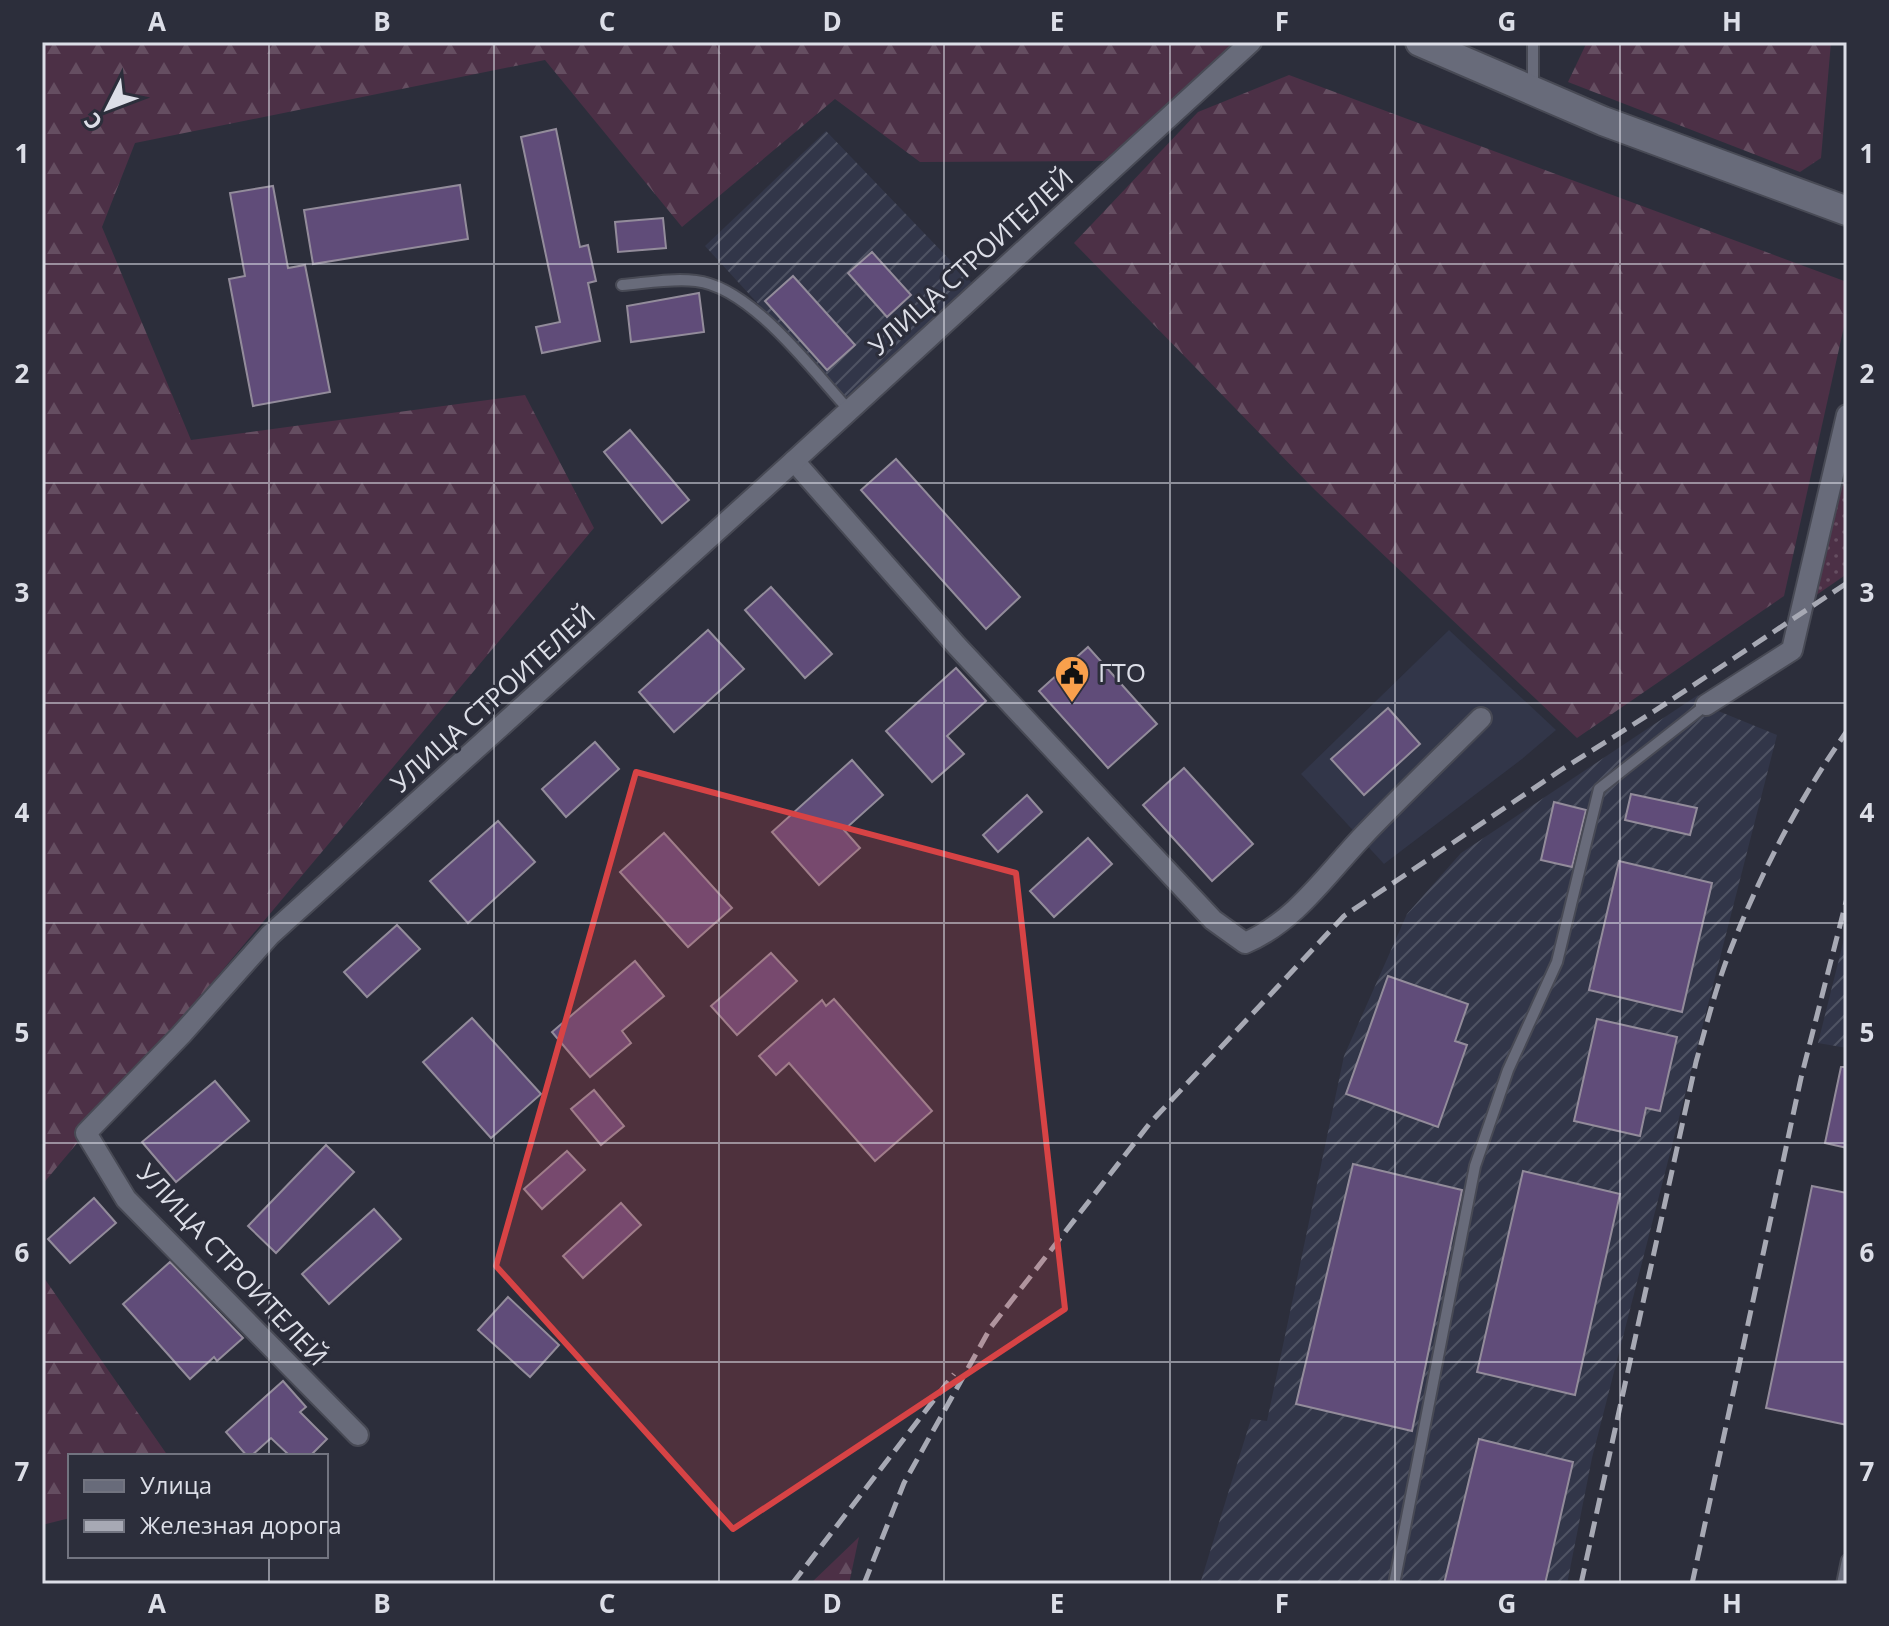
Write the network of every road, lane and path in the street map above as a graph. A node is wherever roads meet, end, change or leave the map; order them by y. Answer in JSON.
{"nodes":[{"id":1,"x":1251,"y":42,"type":"edge"},
{"id":2,"x":1420,"y":42,"type":"edge"},
{"id":3,"x":1533,"y":42,"type":"edge"},
{"id":4,"x":1533,"y":91,"type":"junction"},
{"id":5,"x":1847,"y":211,"type":"edge"},
{"id":6,"x":622,"y":285,"type":"dead end"},
{"id":7,"x":848,"y":409,"type":"junction"},
{"id":8,"x":1847,"y":415,"type":"edge"},
{"id":9,"x":794,"y":461,"type":"junction"},
{"id":10,"x":1706,"y":705,"type":"joint"},
{"id":11,"x":1481,"y":718,"type":"dead end"},
{"id":12,"x":358,"y":1435,"type":"dead end"},
{"id":13,"x":1847,"y":1560,"type":"edge"},
{"id":14,"x":1394,"y":1584,"type":"edge"},
{"id":15,"x":1842,"y":1584,"type":"edge"}],
"edges":[{"from":1,"to":7,"type":"street","name":"УЛИЦА СТРОИТЕЛЕЙ"},
{"from":2,"to":4,"type":"street"},
{"from":3,"to":4,"type":"lane"},
{"from":4,"to":5,"type":"street"},
{"from":6,"to":7,"type":"lane"},
{"from":7,"to":9,"type":"street","name":"УЛИЦА СТРОИТЕЛЕЙ"},
{"from":8,"to":10,"type":"street"},
{"from":9,"to":11,"type":"street"},
{"from":9,"to":12,"type":"street","name":"УЛИЦА СТРОИТЕЛЕЙ"},
{"from":10,"to":14,"type":"lane"},
{"from":13,"to":15,"type":"lane"}]}
